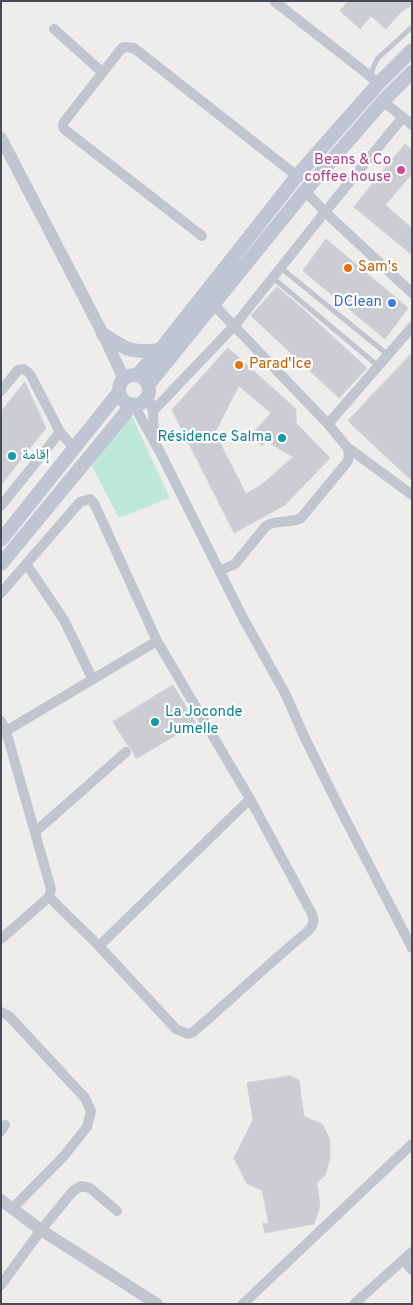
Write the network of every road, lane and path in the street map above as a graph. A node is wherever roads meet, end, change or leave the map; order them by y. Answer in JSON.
{"nodes":[{"id":1,"x":274,"y":1,"type":"edge"},
{"id":2,"x":412,"y":27,"type":"edge"},
{"id":3,"x":54,"y":29,"type":"dead end"},
{"id":4,"x":412,"y":50,"type":"edge"},
{"id":5,"x":102,"y":72,"type":"junction"},
{"id":6,"x":412,"y":72,"type":"edge"},
{"id":7,"x":374,"y":80,"type":"junction"},
{"id":8,"x":383,"y":101,"type":"junction"},
{"id":9,"x":403,"y":117,"type":"junction"},
{"id":10,"x":412,"y":125,"type":"edge"},
{"id":11,"x":3,"y":146,"type":"edge"},
{"id":12,"x":297,"y":176,"type":"junction"},
{"id":13,"x":305,"y":192,"type":"junction"},
{"id":14,"x":325,"y":212,"type":"junction"},
{"id":15,"x":202,"y":236,"type":"dead end"},
{"id":16,"x":280,"y":268,"type":"junction"},
{"id":17,"x":272,"y":277,"type":"junction"},
{"id":18,"x":412,"y":292,"type":"edge"},
{"id":19,"x":214,"y":305,"type":"junction"},
{"id":20,"x":234,"y":325,"type":"junction"},
{"id":21,"x":412,"y":327,"type":"edge"},
{"id":22,"x":103,"y":334,"type":"junction"},
{"id":23,"x":160,"y":350,"type":"junction"},
{"id":24,"x":387,"y":354,"type":"junction"},
{"id":25,"x":377,"y":366,"type":"junction"},
{"id":26,"x":127,"y":382,"type":"junction"},
{"id":27,"x":148,"y":390,"type":"junction"},
{"id":28,"x":1,"y":391,"type":"edge"},
{"id":29,"x":133,"y":405,"type":"junction"},
{"id":30,"x":153,"y":411,"type":"junction"},
{"id":31,"x":328,"y":424,"type":"junction"},
{"id":32,"x":60,"y":432,"type":"junction"},
{"id":33,"x":154,"y":442,"type":"junction"},
{"id":34,"x":347,"y":447,"type":"junction"},
{"id":35,"x":74,"y":448,"type":"junction"},
{"id":36,"x":412,"y":495,"type":"edge"},
{"id":37,"x":1,"y":506,"type":"edge"},
{"id":38,"x":1,"y":540,"type":"edge"},
{"id":39,"x":1,"y":564,"type":"edge"},
{"id":40,"x":27,"y":565,"type":"junction"},
{"id":41,"x":219,"y":571,"type":"junction"},
{"id":42,"x":1,"y":593,"type":"edge"},
{"id":43,"x":157,"y":641,"type":"junction"},
{"id":44,"x":92,"y":678,"type":"junction"},
{"id":45,"x":1,"y":721,"type":"edge"},
{"id":46,"x":4,"y":731,"type":"edge"},
{"id":47,"x":126,"y":752,"type":"dead end"},
{"id":48,"x":250,"y":799,"type":"junction"},
{"id":49,"x":35,"y":832,"type":"junction"},
{"id":50,"x":49,"y":897,"type":"junction"},
{"id":51,"x":1,"y":939,"type":"edge"},
{"id":52,"x":99,"y":946,"type":"junction"},
{"id":53,"x":412,"y":948,"type":"edge"},
{"id":54,"x":1,"y":1012,"type":"edge"},
{"id":55,"x":412,"y":1144,"type":"edge"},
{"id":56,"x":1,"y":1200,"type":"edge"},
{"id":57,"x":14,"y":1208,"type":"junction"},
{"id":58,"x":117,"y":1211,"type":"dead end"},
{"id":59,"x":41,"y":1230,"type":"junction"},
{"id":60,"x":412,"y":1252,"type":"edge"},
{"id":61,"x":403,"y":1260,"type":"junction"},
{"id":62,"x":412,"y":1270,"type":"edge"},
{"id":63,"x":1,"y":1285,"type":"edge"},
{"id":64,"x":151,"y":1302,"type":"edge"},
{"id":65,"x":243,"y":1304,"type":"edge"},
{"id":66,"x":354,"y":1304,"type":"edge"}],
"edges":[{"from":1,"to":7,"type":"street"},
{"from":2,"to":7,"type":"lane"},
{"from":3,"to":5,"type":"street"},
{"from":4,"to":7,"type":"main road"},
{"from":5,"to":12,"type":"street"},
{"from":5,"to":15,"type":"street"},
{"from":6,"to":8,"type":"main road"},
{"from":7,"to":12,"type":"main road"},
{"from":8,"to":9,"type":"street"},
{"from":8,"to":13,"type":"main road"},
{"from":9,"to":10,"type":"street"},
{"from":9,"to":14,"type":"street"},
{"from":11,"to":22,"type":"street"},
{"from":12,"to":23,"type":"main road"},
{"from":13,"to":14,"type":"street"},
{"from":13,"to":19,"type":"main road"},
{"from":14,"to":16,"type":"street"},
{"from":14,"to":18,"type":"street"},
{"from":16,"to":17,"type":"street"},
{"from":16,"to":24,"type":"lane"},
{"from":17,"to":20,"type":"street"},
{"from":17,"to":25,"type":"lane"},
{"from":19,"to":20,"type":"street"},
{"from":19,"to":27,"type":"main road"},
{"from":20,"to":30,"type":"street"},
{"from":20,"to":31,"type":"street"},
{"from":21,"to":24,"type":"street"},
{"from":22,"to":23,"type":"main road"},
{"from":22,"to":26,"type":"street"},
{"from":23,"to":26,"type":"main road"},
{"from":24,"to":25,"type":"street"},
{"from":25,"to":31,"type":"street"},
{"from":26,"to":27,"type":"main road"},
{"from":26,"to":29,"type":"main road"},
{"from":26,"to":35,"type":"main road"},
{"from":27,"to":29,"type":"main road"},
{"from":27,"to":30,"type":"street"},
{"from":28,"to":32,"type":"street"},
{"from":29,"to":33,"type":"street"},
{"from":29,"to":39,"type":"main road"},
{"from":30,"to":33,"type":"street"},
{"from":31,"to":34,"type":"street"},
{"from":32,"to":35,"type":"street"},
{"from":32,"to":37,"type":"street"},
{"from":33,"to":41,"type":"street"},
{"from":34,"to":36,"type":"street"},
{"from":34,"to":41,"type":"street"},
{"from":35,"to":38,"type":"main road"},
{"from":40,"to":42,"type":"street"},
{"from":40,"to":43,"type":"street"},
{"from":40,"to":44,"type":"street"},
{"from":41,"to":53,"type":"street"},
{"from":43,"to":44,"type":"street"},
{"from":43,"to":48,"type":"street"},
{"from":44,"to":46,"type":"street"},
{"from":45,"to":46,"type":"street"},
{"from":46,"to":49,"type":"street"},
{"from":47,"to":49,"type":"street"},
{"from":48,"to":52,"type":"street"},
{"from":48,"to":52,"type":"street"},
{"from":49,"to":50,"type":"street"},
{"from":50,"to":51,"type":"street"},
{"from":50,"to":52,"type":"street"},
{"from":54,"to":57,"type":"street"},
{"from":55,"to":65,"type":"street"},
{"from":56,"to":57,"type":"street"},
{"from":57,"to":59,"type":"street"},
{"from":58,"to":59,"type":"street"},
{"from":59,"to":63,"type":"street"},
{"from":59,"to":64,"type":"street"},
{"from":60,"to":61,"type":"street"},
{"from":61,"to":62,"type":"street"},
{"from":61,"to":66,"type":"street"}]}
